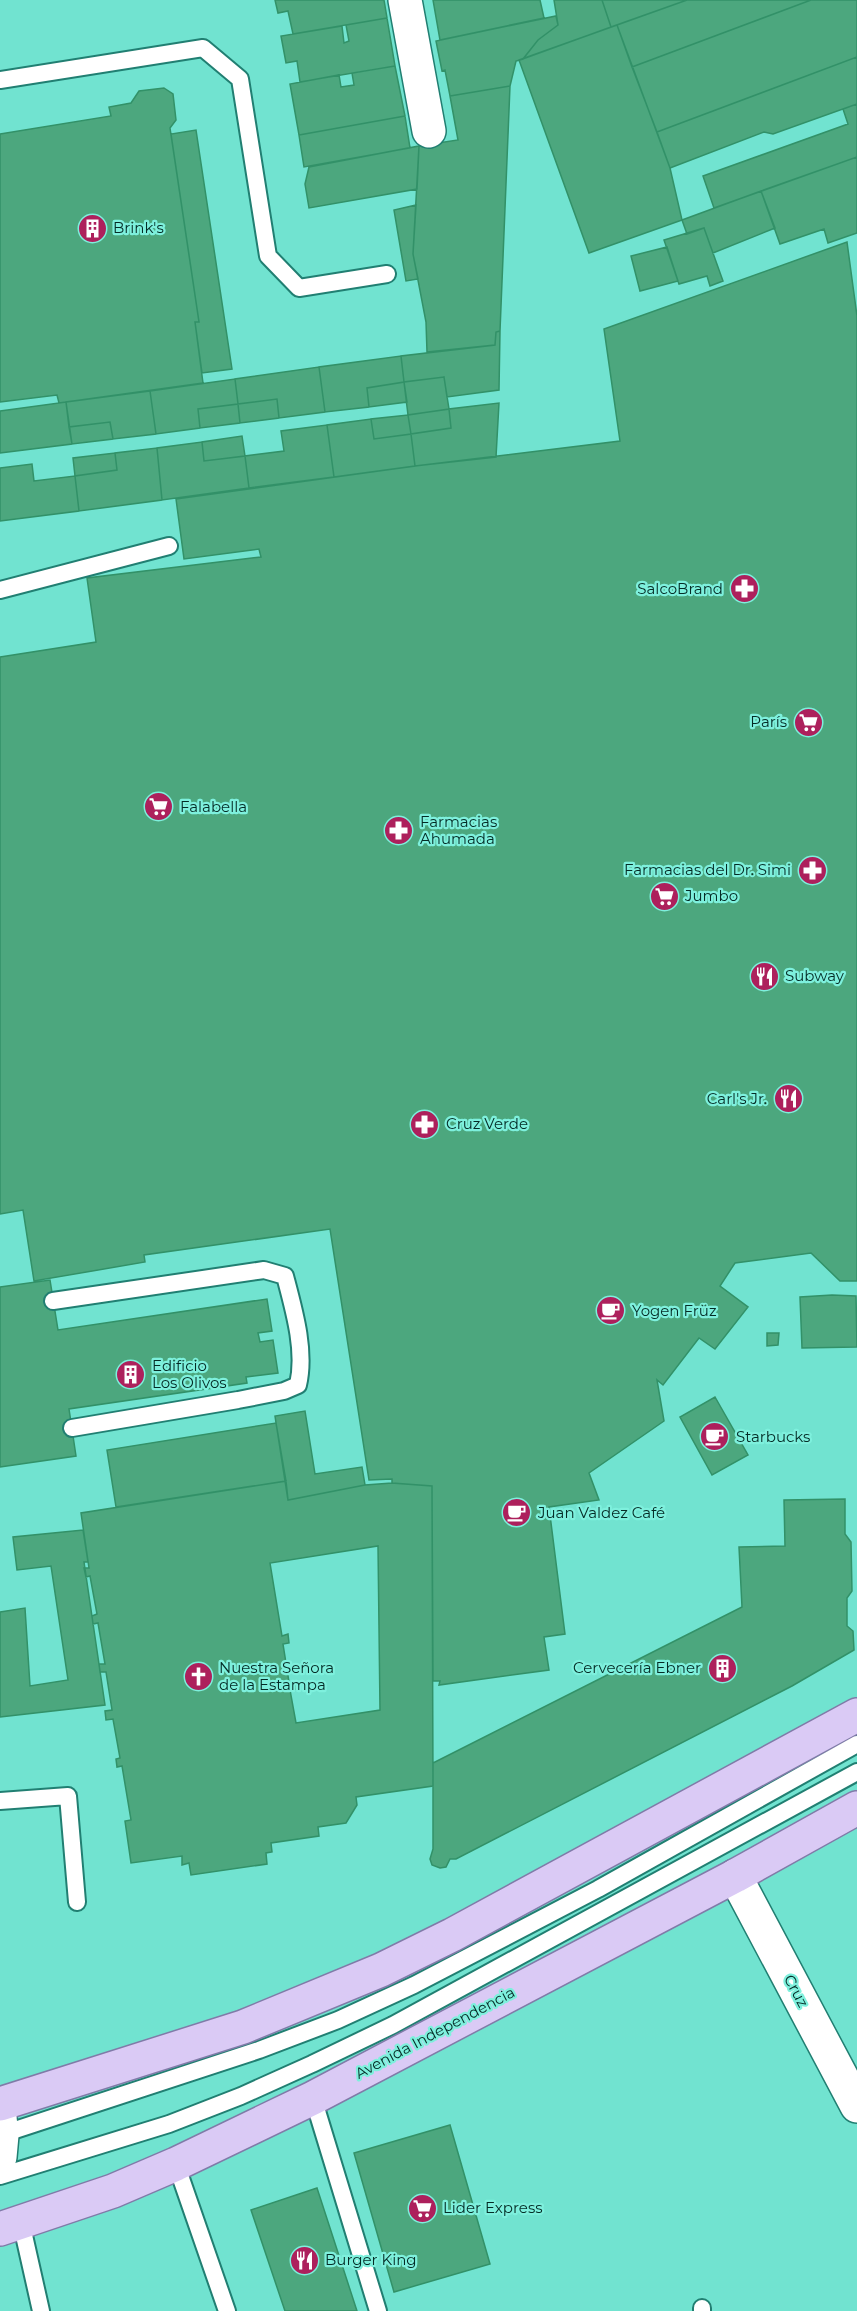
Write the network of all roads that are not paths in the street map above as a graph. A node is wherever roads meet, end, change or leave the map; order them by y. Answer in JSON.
{"nodes":[{"id":1,"x":405,"y":0,"type":"edge"},
{"id":2,"x":0,"y":80,"type":"edge"},
{"id":3,"x":429,"y":131,"type":"dead end"},
{"id":4,"x":387,"y":274,"type":"dead end"},
{"id":5,"x":169,"y":546,"type":"dead end"},
{"id":6,"x":0,"y":590,"type":"edge"},
{"id":7,"x":52,"y":1301,"type":"dead end"},
{"id":8,"x":72,"y":1428,"type":"dead end"},
{"id":9,"x":857,"y":1715,"type":"edge"},
{"id":10,"x":857,"y":1744,"type":"edge"},
{"id":11,"x":857,"y":1772,"type":"edge"},
{"id":12,"x":0,"y":1801,"type":"edge"},
{"id":13,"x":857,"y":1808,"type":"edge"},
{"id":14,"x":735,"y":1876,"type":"junction"},
{"id":15,"x":77,"y":1902,"type":"dead end"},
{"id":16,"x":313,"y":2098,"type":"junction"},
{"id":17,"x":857,"y":2106,"type":"edge"},
{"id":18,"x":0,"y":2130,"type":"edge"},
{"id":19,"x":176,"y":2164,"type":"junction"},
{"id":20,"x":0,"y":2176,"type":"edge"},
{"id":21,"x":10,"y":2225,"type":"edge"},
{"id":22,"x":41,"y":2311,"type":"edge"},
{"id":23,"x":227,"y":2311,"type":"edge"},
{"id":24,"x":378,"y":2311,"type":"edge"}],
"edges":[{"from":1,"to":3,"type":"street"},
{"from":2,"to":4,"type":"lane"},
{"from":5,"to":6,"type":"lane"},
{"from":7,"to":8,"type":"lane"},
{"from":9,"to":18,"type":"main road"},
{"from":10,"to":18,"type":"lane"},
{"from":11,"to":20,"type":"lane"},
{"from":12,"to":15,"type":"lane"},
{"from":13,"to":14,"type":"main road","name":"Avenida Independencia"},
{"from":14,"to":16,"type":"main road","name":"Avenida Independencia"},
{"from":14,"to":17,"type":"street","name":"Cruz"},
{"from":16,"to":19,"type":"main road","name":"Avenida Independencia"},
{"from":16,"to":24,"type":"lane"},
{"from":19,"to":21,"type":"main road","name":"Avenida Independencia"},
{"from":19,"to":23,"type":"lane"},
{"from":21,"to":22,"type":"lane"}]}
